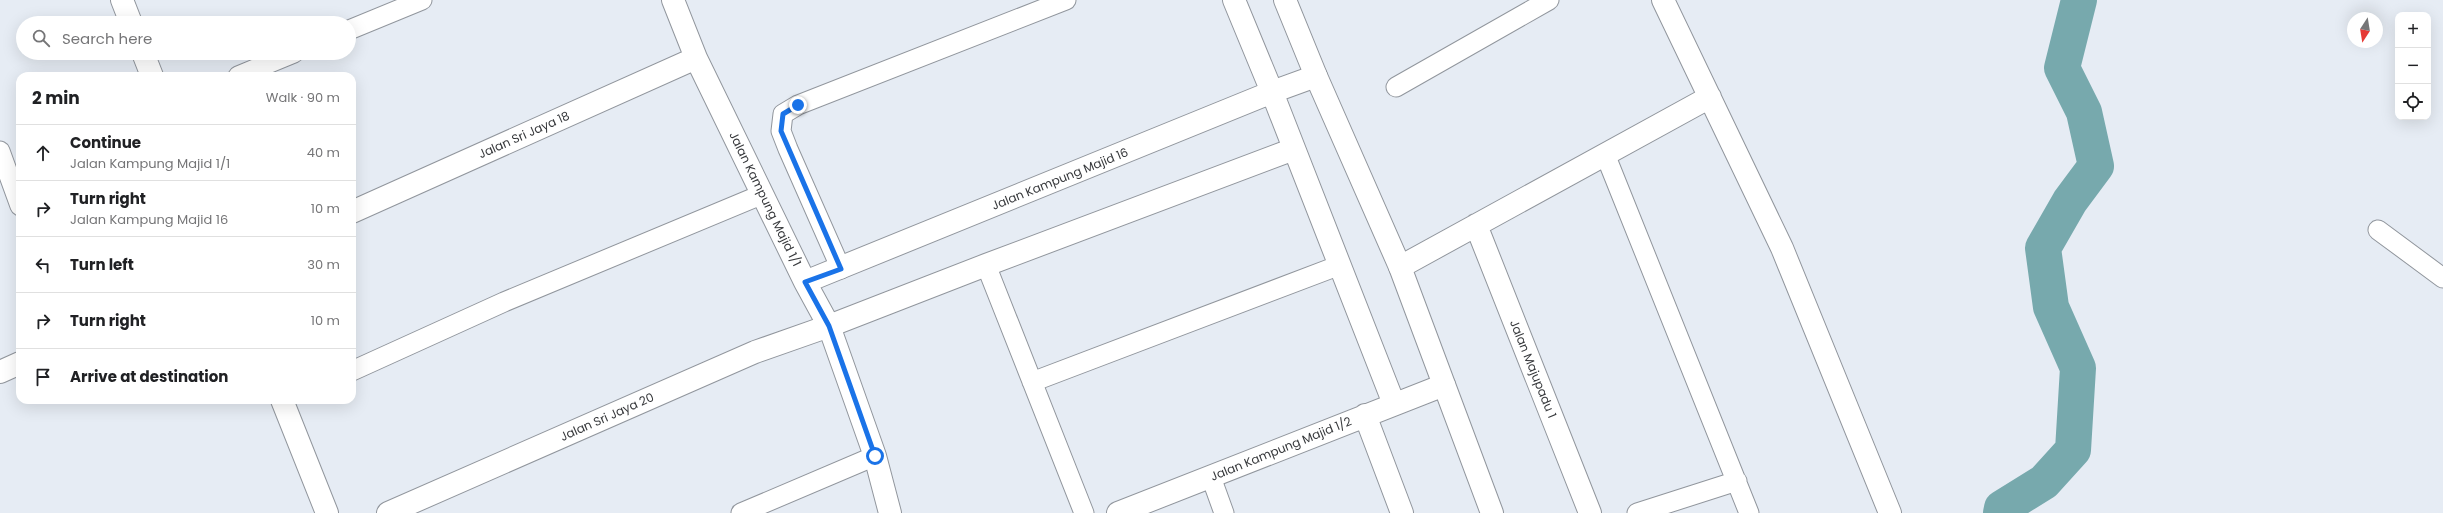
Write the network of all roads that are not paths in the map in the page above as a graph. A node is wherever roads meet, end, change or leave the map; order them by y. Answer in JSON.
{"nodes":[{"id":1,"x":122,"y":0,"type":"edge"},
{"id":2,"x":422,"y":0,"type":"edge"},
{"id":3,"x":672,"y":0,"type":"edge"},
{"id":4,"x":1066,"y":0,"type":"edge"},
{"id":5,"x":1234,"y":0,"type":"edge"},
{"id":6,"x":1285,"y":0,"type":"edge"},
{"id":7,"x":1549,"y":0,"type":"edge"},
{"id":8,"x":1663,"y":0,"type":"edge"},
{"id":9,"x":128,"y":16,"type":"edge"},
{"id":10,"x":356,"y":27,"type":"edge"},
{"id":11,"x":696,"y":58,"type":"junction"},
{"id":12,"x":146,"y":60,"type":"edge"},
{"id":13,"x":277,"y":60,"type":"edge"},
{"id":14,"x":150,"y":72,"type":"edge"},
{"id":15,"x":248,"y":72,"type":"edge"},
{"id":16,"x":1316,"y":76,"type":"junction"},
{"id":17,"x":1396,"y":87,"type":"dead end"},
{"id":18,"x":1272,"y":92,"type":"junction"},
{"id":19,"x":1710,"y":97,"type":"junction"},
{"id":20,"x":1294,"y":149,"type":"junction"},
{"id":21,"x":0,"y":151,"type":"edge"},
{"id":22,"x":1606,"y":154,"type":"junction"},
{"id":23,"x":763,"y":194,"type":"junction"},
{"id":24,"x":16,"y":195,"type":"edge"},
{"id":25,"x":356,"y":210,"type":"edge"},
{"id":26,"x":1476,"y":225,"type":"junction"},
{"id":27,"x":2378,"y":230,"type":"dead end"},
{"id":28,"x":986,"y":265,"type":"junction"},
{"id":29,"x":1340,"y":265,"type":"junction"},
{"id":30,"x":1400,"y":267,"type":"junction"},
{"id":31,"x":841,"y":269,"type":"junction"},
{"id":32,"x":2443,"y":278,"type":"edge"},
{"id":33,"x":805,"y":282,"type":"junction"},
{"id":34,"x":829,"y":326,"type":"junction"},
{"id":35,"x":16,"y":365,"type":"edge"},
{"id":36,"x":356,"y":369,"type":"edge"},
{"id":37,"x":0,"y":372,"type":"edge"},
{"id":38,"x":1032,"y":382,"type":"junction"},
{"id":39,"x":1444,"y":385,"type":"junction"},
{"id":40,"x":285,"y":404,"type":"edge"},
{"id":41,"x":1394,"y":404,"type":"junction"},
{"id":42,"x":1365,"y":415,"type":"junction"},
{"id":43,"x":875,"y":456,"type":"junction"},
{"id":44,"x":1211,"y":477,"type":"junction"},
{"id":45,"x":1737,"y":481,"type":"junction"},
{"id":46,"x":327,"y":513,"type":"edge"},
{"id":47,"x":388,"y":513,"type":"edge"},
{"id":48,"x":741,"y":513,"type":"edge"},
{"id":49,"x":890,"y":513,"type":"edge"},
{"id":50,"x":1084,"y":513,"type":"edge"},
{"id":51,"x":1118,"y":513,"type":"edge"},
{"id":52,"x":1224,"y":513,"type":"edge"},
{"id":53,"x":1402,"y":513,"type":"edge"},
{"id":54,"x":1492,"y":513,"type":"edge"},
{"id":55,"x":1590,"y":513,"type":"edge"},
{"id":56,"x":1637,"y":513,"type":"edge"},
{"id":57,"x":1749,"y":513,"type":"edge"},
{"id":58,"x":1890,"y":513,"type":"edge"}],
"edges":[{"from":1,"to":9,"type":"street"},
{"from":2,"to":10,"type":"lane"},
{"from":3,"to":11,"type":"street","name":"Jalan Kampung Majid 1/1"},
{"from":4,"to":31,"type":"lane"},
{"from":5,"to":18,"type":"street"},
{"from":6,"to":16,"type":"street"},
{"from":7,"to":17,"type":"lane"},
{"from":8,"to":19,"type":"street"},
{"from":11,"to":23,"type":"street","name":"Jalan Kampung Majid 1/1"},
{"from":11,"to":25,"type":"street","name":"Jalan Sri Jaya 18"},
{"from":12,"to":14,"type":"street"},
{"from":13,"to":15,"type":"lane"},
{"from":16,"to":18,"type":"street","name":"Jalan Kampung Majid 16"},
{"from":16,"to":30,"type":"street"},
{"from":18,"to":20,"type":"street"},
{"from":18,"to":31,"type":"street","name":"Jalan Kampung Majid 16"},
{"from":19,"to":22,"type":"street"},
{"from":19,"to":58,"type":"street"},
{"from":20,"to":28,"type":"street","name":"Jalan Sri Jaya 20"},
{"from":20,"to":29,"type":"street"},
{"from":21,"to":24,"type":"lane"},
{"from":22,"to":26,"type":"street"},
{"from":22,"to":45,"type":"lane"},
{"from":23,"to":33,"type":"street","name":"Jalan Kampung Majid 1/1"},
{"from":23,"to":36,"type":"lane"},
{"from":26,"to":30,"type":"street"},
{"from":26,"to":55,"type":"street","name":"Jalan Majupadu 1"},
{"from":27,"to":32,"type":"lane"},
{"from":28,"to":34,"type":"street","name":"Jalan Sri Jaya 20"},
{"from":28,"to":38,"type":"lane"},
{"from":29,"to":38,"type":"lane"},
{"from":29,"to":41,"type":"street"},
{"from":30,"to":39,"type":"street"},
{"from":31,"to":33,"type":"street","name":"Jalan Kampung Majid 16"},
{"from":33,"to":34,"type":"street","name":"Jalan Kampung Majid 1/1"},
{"from":34,"to":43,"type":"street","name":"Jalan Kampung Majid 1/1"},
{"from":34,"to":47,"type":"street","name":"Jalan Sri Jaya 20"},
{"from":35,"to":37,"type":"street"},
{"from":38,"to":50,"type":"lane"},
{"from":39,"to":41,"type":"street","name":"Jalan Kampung Majid 1/2"},
{"from":39,"to":54,"type":"street"},
{"from":40,"to":46,"type":"street"},
{"from":41,"to":42,"type":"street","name":"Jalan Kampung Majid 1/2"},
{"from":42,"to":44,"type":"street","name":"Jalan Kampung Majid 1/2"},
{"from":42,"to":53,"type":"street"},
{"from":43,"to":48,"type":"lane"},
{"from":43,"to":49,"type":"street","name":"Jalan Kampung Majid 1/1"},
{"from":44,"to":51,"type":"street","name":"Jalan Kampung Majid 1/2"},
{"from":44,"to":52,"type":"lane"},
{"from":45,"to":56,"type":"lane"},
{"from":45,"to":57,"type":"lane"}]}
